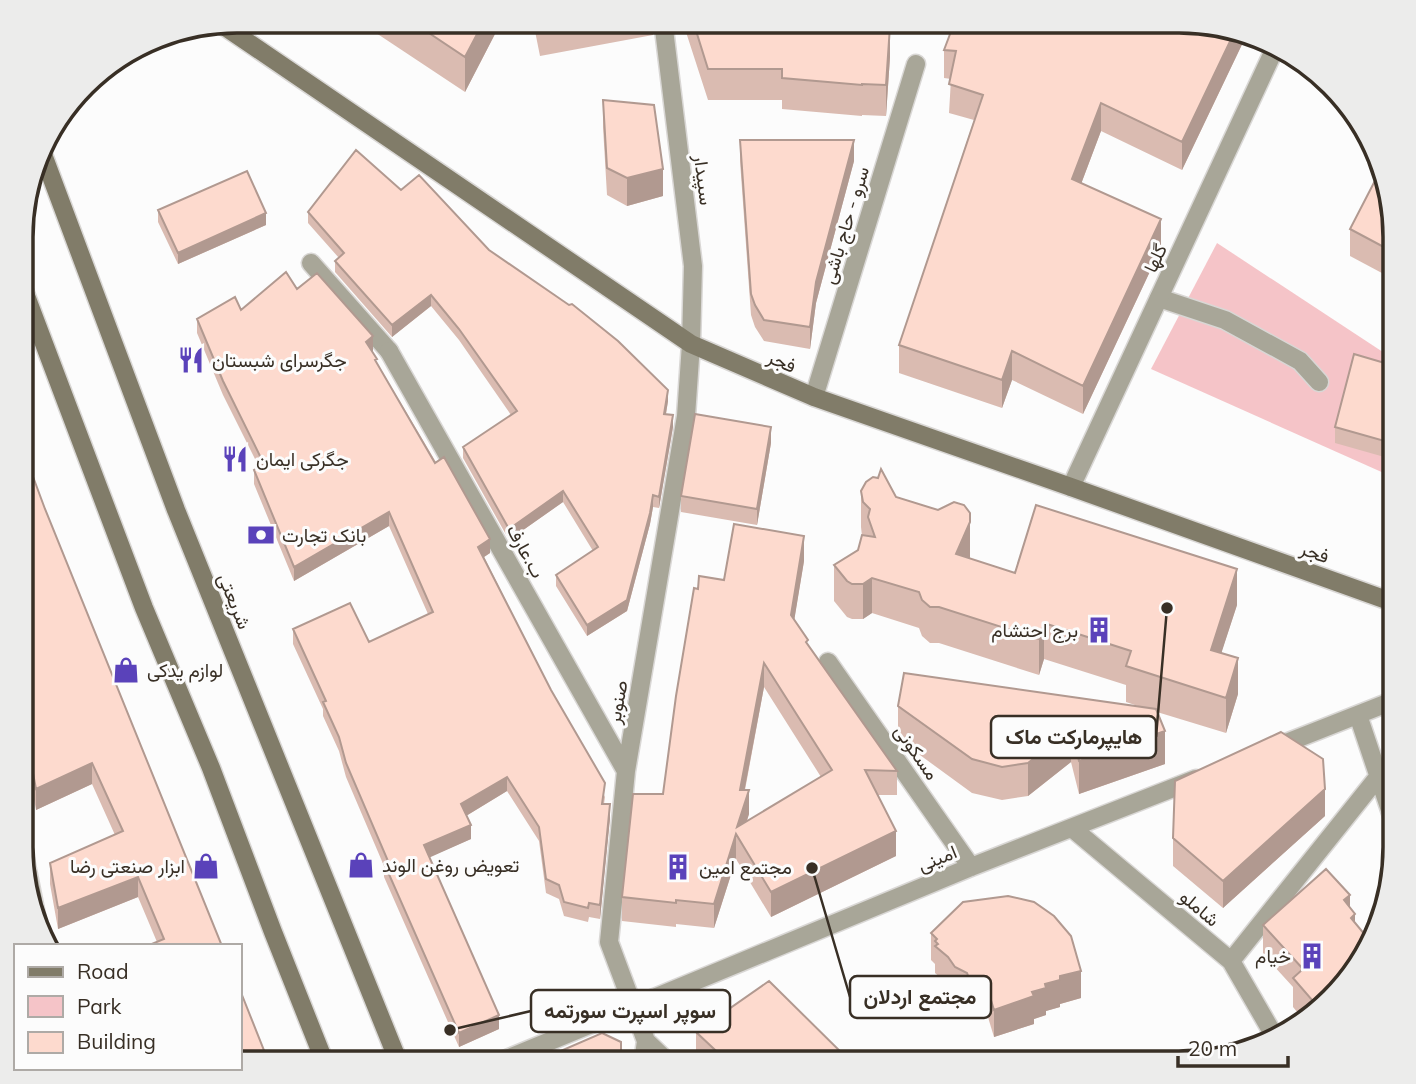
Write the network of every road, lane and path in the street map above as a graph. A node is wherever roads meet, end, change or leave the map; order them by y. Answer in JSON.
{"nodes":[{"id":1,"x":234,"y":33,"type":"edge"},
{"id":2,"x":665,"y":33,"type":"edge"},
{"id":3,"x":1272,"y":56,"type":"edge"},
{"id":4,"x":916,"y":64,"type":"dead end"},
{"id":5,"x":47,"y":165,"type":"edge"},
{"id":6,"x":311,"y":263,"type":"dead end"},
{"id":7,"x":1159,"y":298,"type":"junction"},
{"id":8,"x":33,"y":315,"type":"edge"},
{"id":9,"x":691,"y":344,"type":"junction"},
{"id":10,"x":1319,"y":382,"type":"dead end"},
{"id":11,"x":814,"y":397,"type":"junction"},
{"id":12,"x":1072,"y":487,"type":"junction"},
{"id":13,"x":1382,"y":598,"type":"edge"},
{"id":14,"x":828,"y":662,"type":"dead end"},
{"id":15,"x":1382,"y":705,"type":"edge"},
{"id":16,"x":1358,"y":715,"type":"junction"},
{"id":17,"x":1259,"y":754,"type":"edge"},
{"id":18,"x":626,"y":771,"type":"junction"},
{"id":19,"x":1209,"y":774,"type":"edge"},
{"id":20,"x":1378,"y":777,"type":"junction"},
{"id":21,"x":1382,"y":789,"type":"edge"},
{"id":22,"x":1072,"y":828,"type":"junction"},
{"id":23,"x":971,"y":867,"type":"junction"},
{"id":24,"x":1231,"y":961,"type":"junction"},
{"id":25,"x":634,"y":1006,"type":"junction"},
{"id":26,"x":1270,"y":1029,"type":"edge"},
{"id":27,"x":646,"y":1041,"type":"junction"},
{"id":28,"x":320,"y":1050,"type":"edge"},
{"id":29,"x":394,"y":1050,"type":"edge"},
{"id":30,"x":527,"y":1050,"type":"edge"},
{"id":31,"x":645,"y":1050,"type":"edge"},
{"id":32,"x":656,"y":1050,"type":"edge"}],
"edges":[{"from":1,"to":9,"type":"main road","name":"فجر"},
{"from":2,"to":9,"type":"street","name":"سپیدار"},
{"from":3,"to":7,"type":"street","name":"گلها"},
{"from":4,"to":11,"type":"street","name":"سرو - حاج باشی"},
{"from":5,"to":29,"type":"main road","name":"شریعتی"},
{"from":6,"to":18,"type":"street","name":"ب.عارف"},
{"from":7,"to":10,"type":"street"},
{"from":7,"to":12,"type":"street","name":"گلها"},
{"from":8,"to":28,"type":"main road"},
{"from":9,"to":11,"type":"main road","name":"فجر"},
{"from":9,"to":18,"type":"street","name":"صنوبر"},
{"from":11,"to":12,"type":"main road","name":"فجر"},
{"from":12,"to":13,"type":"main road","name":"فجر"},
{"from":14,"to":23,"type":"street","name":"مسکونی"},
{"from":15,"to":16,"type":"street"},
{"from":16,"to":17,"type":"street"},
{"from":16,"to":20,"type":"street"},
{"from":18,"to":25,"type":"street","name":"صنوبر"},
{"from":19,"to":22,"type":"street","name":"امینی"},
{"from":20,"to":21,"type":"street"},
{"from":20,"to":24,"type":"street"},
{"from":22,"to":23,"type":"street","name":"امینی"},
{"from":22,"to":24,"type":"street","name":"شاملو"},
{"from":23,"to":25,"type":"street","name":"امینی"},
{"from":24,"to":26,"type":"street","name":"شاملو"},
{"from":25,"to":27,"type":"street","name":"صنوبر"},
{"from":25,"to":30,"type":"street","name":"امینی"},
{"from":27,"to":31,"type":"street","name":"صنوبر"},
{"from":27,"to":32,"type":"street"}]}
